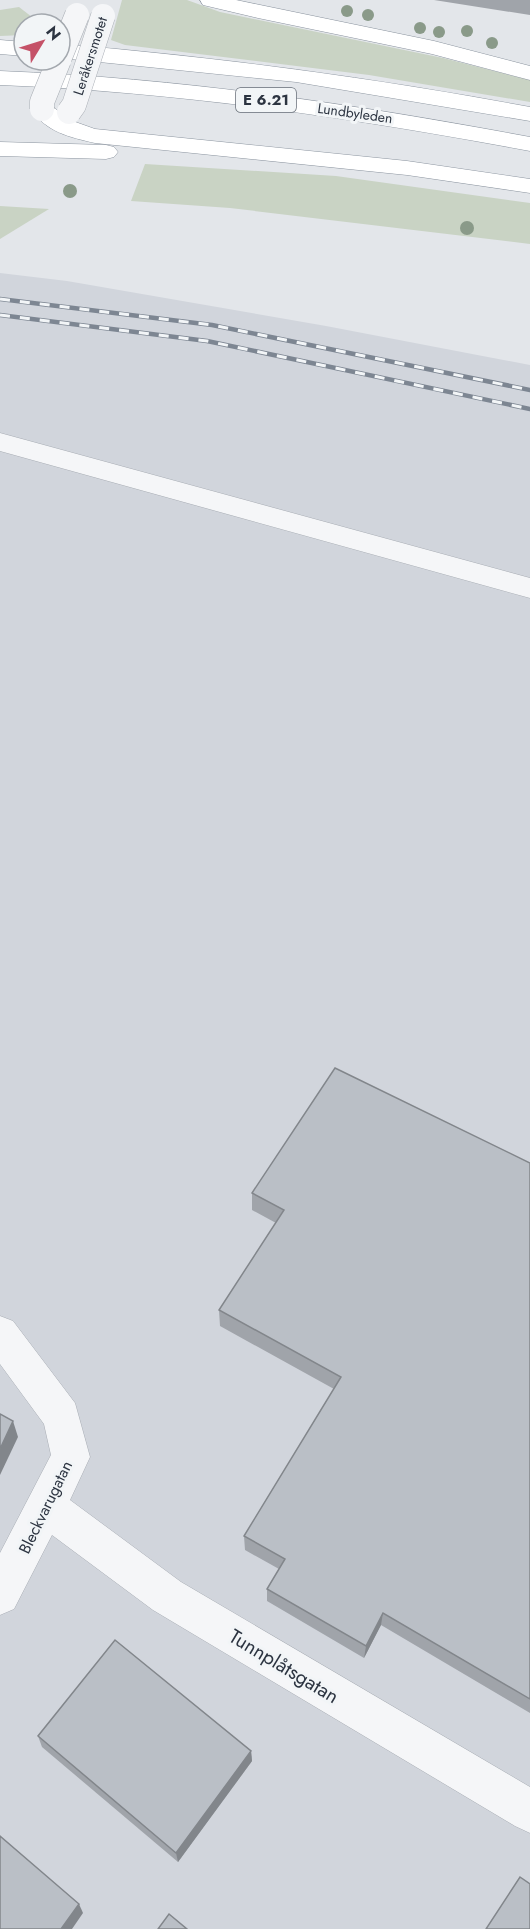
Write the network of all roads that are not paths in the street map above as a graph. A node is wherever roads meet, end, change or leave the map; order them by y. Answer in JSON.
{"nodes":[{"id":1,"x":211,"y":0,"type":"edge"},
{"id":2,"x":79,"y":7,"type":"edge"},
{"id":3,"x":106,"y":8,"type":"edge"},
{"id":4,"x":72,"y":25,"type":"edge"},
{"id":5,"x":72,"y":52,"type":"edge"},
{"id":6,"x":54,"y":72,"type":"edge"},
{"id":7,"x":530,"y":73,"type":"edge"},
{"id":8,"x":0,"y":78,"type":"edge"},
{"id":9,"x":56,"y":114,"type":"junction"},
{"id":10,"x":530,"y":114,"type":"edge"},
{"id":11,"x":0,"y":132,"type":"edge"},
{"id":12,"x":530,"y":144,"type":"edge"},
{"id":13,"x":0,"y":149,"type":"edge"},
{"id":14,"x":276,"y":155,"type":"junction"},
{"id":15,"x":530,"y":186,"type":"edge"},
{"id":16,"x":0,"y":442,"type":"edge"},
{"id":17,"x":530,"y":588,"type":"edge"},
{"id":18,"x":0,"y":1333,"type":"edge"},
{"id":19,"x":47,"y":1507,"type":"junction"},
{"id":20,"x":0,"y":1594,"type":"edge"},
{"id":21,"x":530,"y":1811,"type":"edge"}],
"edges":[{"from":1,"to":7,"type":"highway"},
{"from":2,"to":4,"type":"street","name":"Leråkersmotet","bridge":true},
{"from":3,"to":9,"type":"street","name":"Leråkersmotet","bridge":true},
{"from":5,"to":10,"type":"highway","name":"Lundbyleden","number":"E 6.21"},
{"from":6,"to":9,"type":"street","name":"Leråkersmotet","bridge":true},
{"from":8,"to":12,"type":"highway","name":"Lundbyleden","number":"E 6.21"},
{"from":9,"to":11,"type":"highway"},
{"from":9,"to":14,"type":"highway"},
{"from":13,"to":14,"type":"highway"},
{"from":14,"to":15,"type":"highway"},
{"from":16,"to":17,"type":"street"},
{"from":18,"to":19,"type":"street","name":"Bleckvarugatan"},
{"from":19,"to":20,"type":"street","name":"Bleckvarugatan"},
{"from":19,"to":21,"type":"street","name":"Tunnplåtsgatan"}]}
